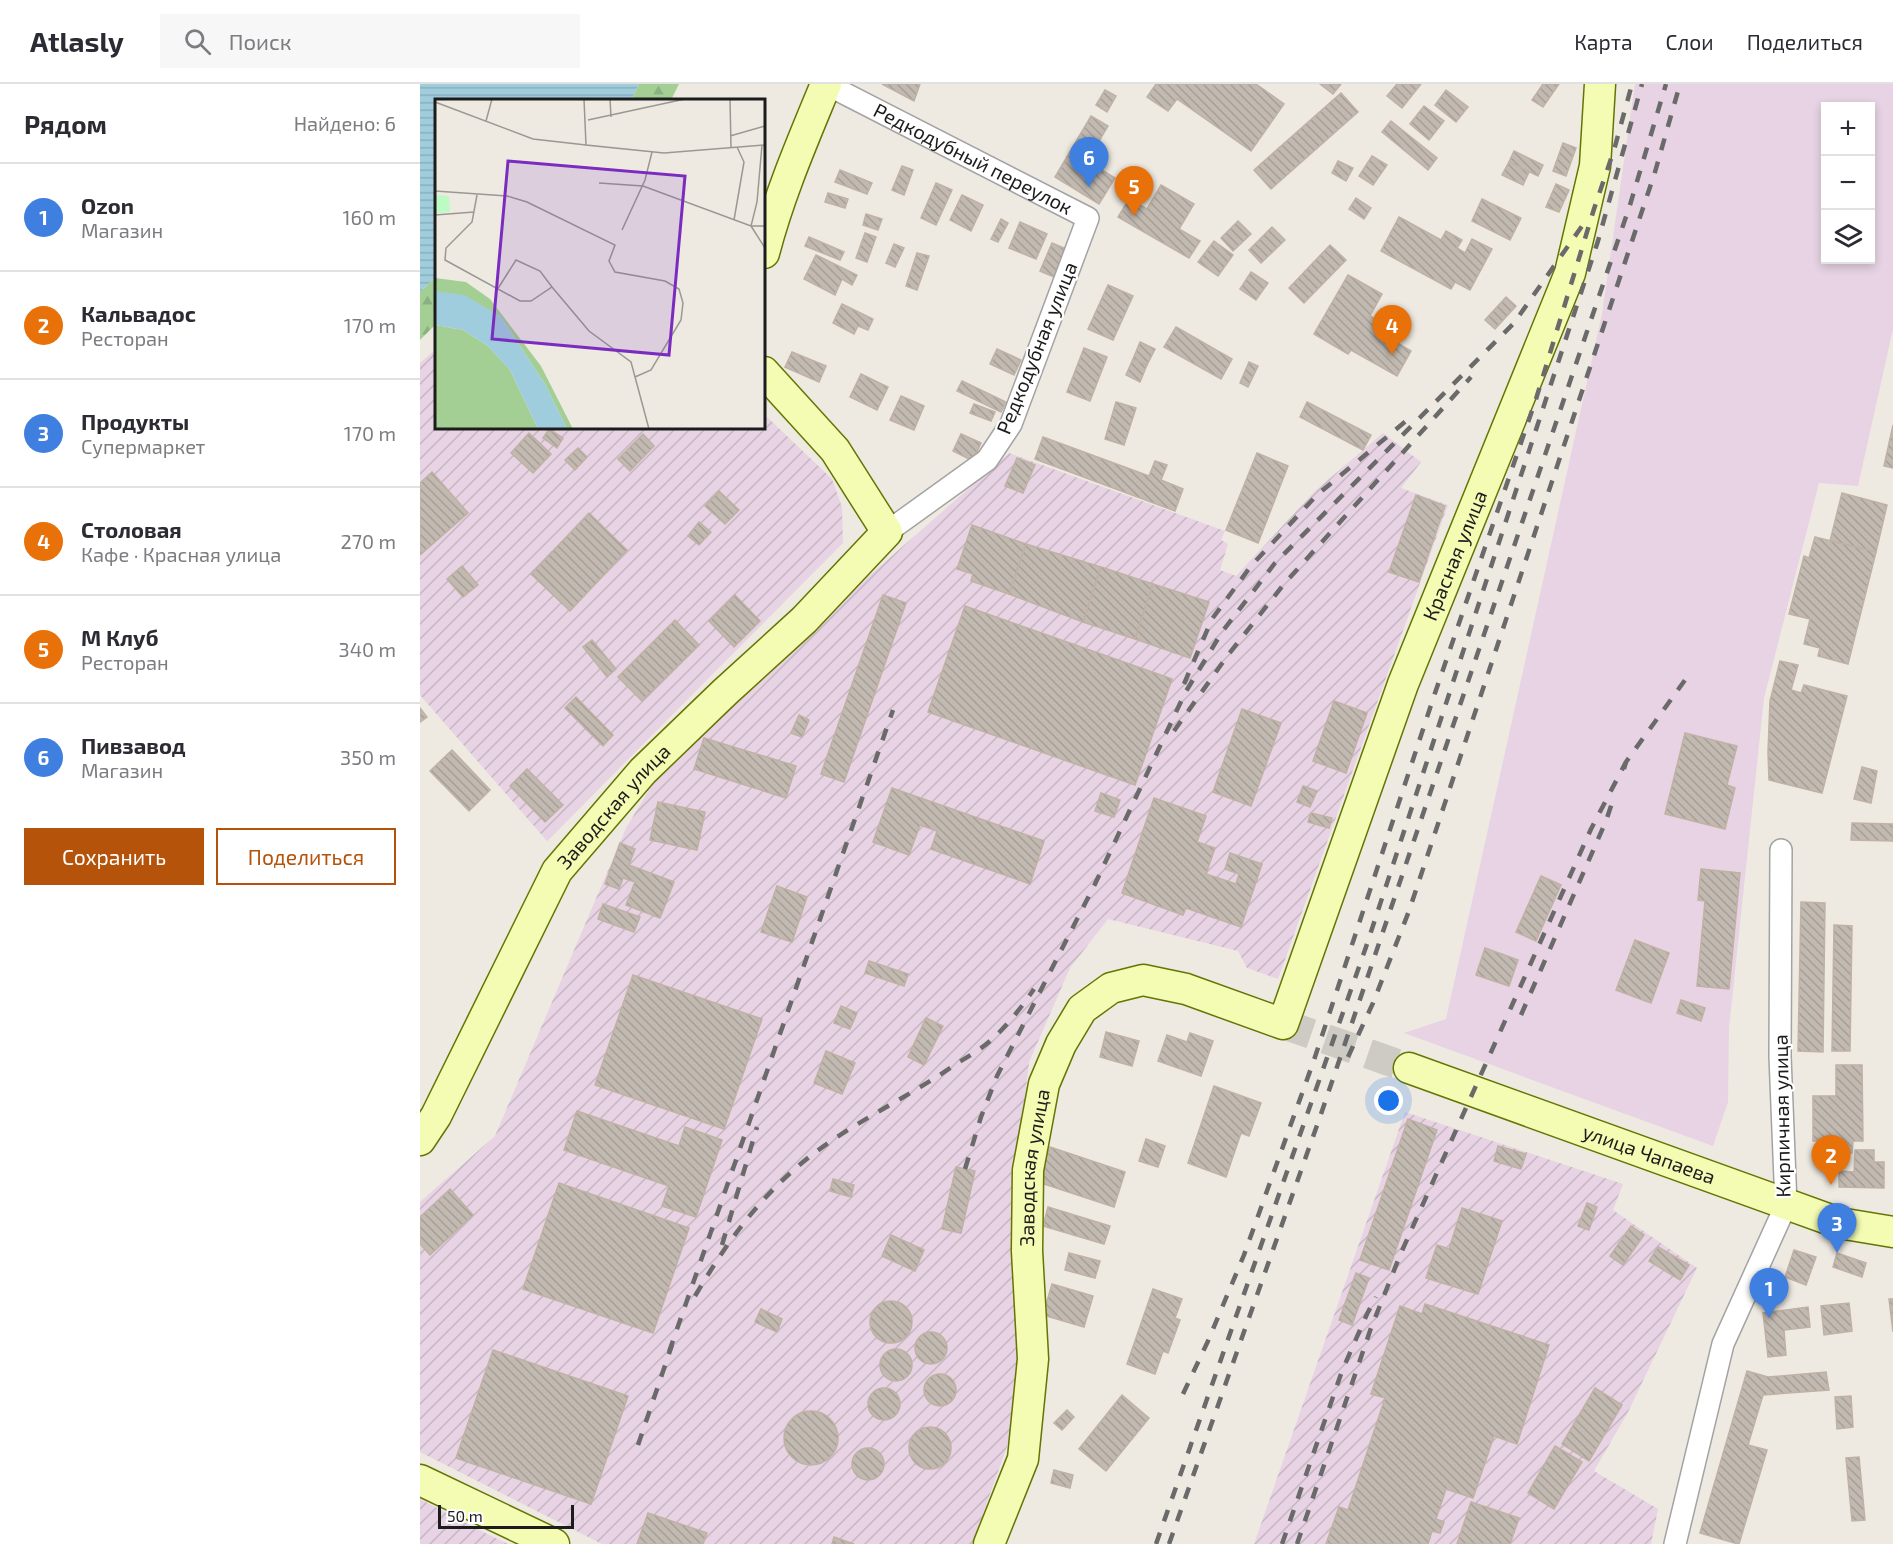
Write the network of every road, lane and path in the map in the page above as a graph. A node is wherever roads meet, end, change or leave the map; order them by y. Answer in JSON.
{"nodes":[{"id":1,"x":826,"y":84,"type":"edge"},
{"id":2,"x":1600,"y":84,"type":"edge"},
{"id":3,"x":1088,"y":218,"type":"joint"},
{"id":4,"x":765,"y":249,"type":"edge"},
{"id":5,"x":765,"y":373,"type":"edge"},
{"id":6,"x":887,"y":532,"type":"junction"},
{"id":7,"x":1781,"y":850,"type":"dead end"},
{"id":8,"x":1283,"y":1024,"type":"joint"},
{"id":9,"x":1409,"y":1068,"type":"tunnel mouth"},
{"id":10,"x":420,"y":1140,"type":"edge"},
{"id":11,"x":1786,"y":1205,"type":"junction"},
{"id":12,"x":1893,"y":1232,"type":"edge"},
{"id":13,"x":420,"y":1480,"type":"edge"},
{"id":14,"x":554,"y":1544,"type":"edge"},
{"id":15,"x":988,"y":1544,"type":"edge"},
{"id":16,"x":1675,"y":1544,"type":"edge"}],
"edges":[{"from":1,"to":3,"type":"street","name":"Редкодубный переулок"},
{"from":1,"to":4,"type":"main road"},
{"from":2,"to":8,"type":"main road","name":"Красная улица"},
{"from":3,"to":6,"type":"street","name":"Редкодубная улица"},
{"from":5,"to":6,"type":"main road"},
{"from":6,"to":10,"type":"main road","name":"Заводская улица"},
{"from":7,"to":11,"type":"street","name":"Кирпичная улица"},
{"from":8,"to":15,"type":"main road","name":"Заводская улица"},
{"from":9,"to":11,"type":"main road","name":"улица Чапаева"},
{"from":11,"to":12,"type":"main road","name":"улица Чапаева"},
{"from":11,"to":16,"type":"street","name":"Кирпичная улица"},
{"from":13,"to":14,"type":"main road"}]}
